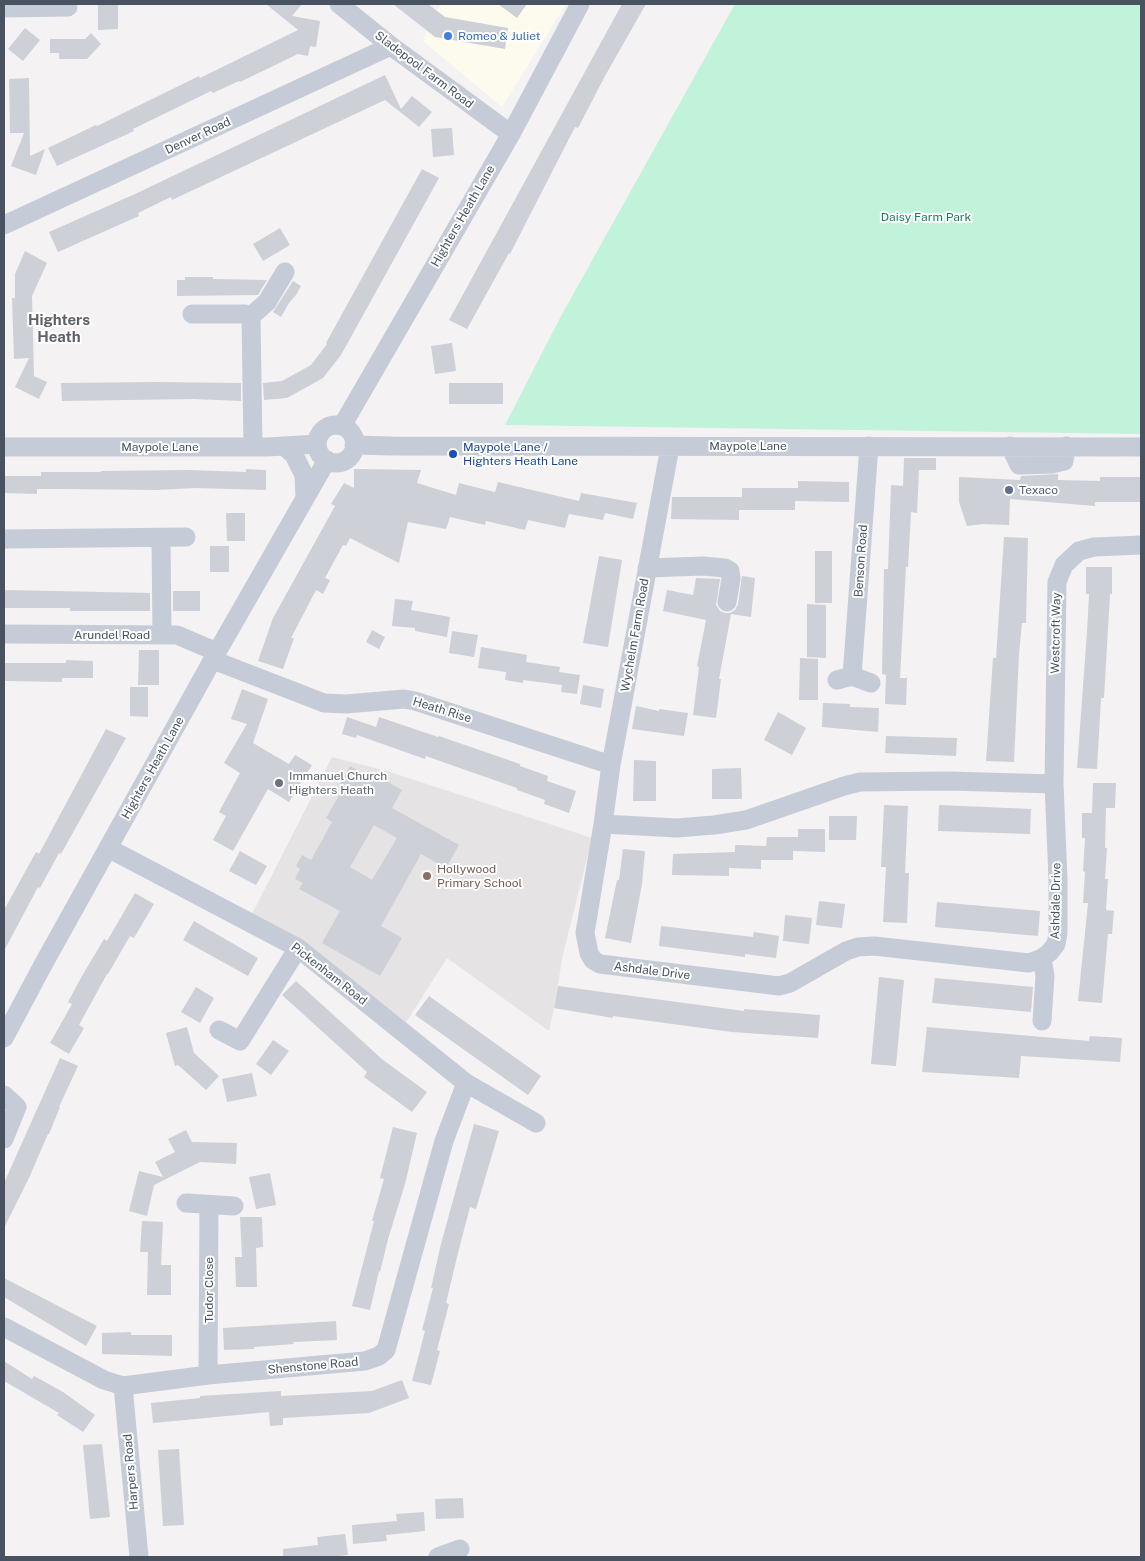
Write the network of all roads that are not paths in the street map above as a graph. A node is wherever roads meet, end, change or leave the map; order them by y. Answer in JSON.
{"nodes":[{"id":1,"x":339,"y":4,"type":"edge"},
{"id":2,"x":580,"y":4,"type":"edge"},
{"id":3,"x":68,"y":7,"type":"dead end"},
{"id":4,"x":4,"y":8,"type":"edge"},
{"id":5,"x":391,"y":46,"type":"junction"},
{"id":6,"x":511,"y":134,"type":"junction"},
{"id":7,"x":4,"y":225,"type":"edge"},
{"id":8,"x":285,"y":272,"type":"dead end"},
{"id":9,"x":192,"y":314,"type":"dead end"},
{"id":10,"x":251,"y":316,"type":"junction"},
{"id":11,"x":342,"y":426,"type":"junction"},
{"id":12,"x":354,"y":445,"type":"junction"},
{"id":13,"x":284,"y":446,"type":"junction"},
{"id":14,"x":870,"y":446,"type":"junction"},
{"id":15,"x":4,"y":447,"type":"edge"},
{"id":16,"x":253,"y":447,"type":"junction"},
{"id":17,"x":670,"y":447,"type":"junction"},
{"id":18,"x":1141,"y":447,"type":"edge"},
{"id":19,"x":322,"y":452,"type":"junction"},
{"id":20,"x":305,"y":498,"type":"junction"},
{"id":21,"x":186,"y":537,"type":"dead end"},
{"id":22,"x":161,"y":538,"type":"junction"},
{"id":23,"x":4,"y":539,"type":"edge"},
{"id":24,"x":1141,"y":545,"type":"edge"},
{"id":25,"x":647,"y":568,"type":"junction"},
{"id":26,"x":727,"y":602,"type":"dead end"},
{"id":27,"x":4,"y":634,"type":"edge"},
{"id":28,"x":162,"y":635,"type":"junction"},
{"id":29,"x":215,"y":656,"type":"junction"},
{"id":30,"x":871,"y":683,"type":"dead end"},
{"id":31,"x":611,"y":765,"type":"junction"},
{"id":32,"x":1054,"y":784,"type":"junction"},
{"id":33,"x":603,"y":824,"type":"junction"},
{"id":34,"x":108,"y":848,"type":"junction"},
{"id":35,"x":298,"y":948,"type":"junction"},
{"id":36,"x":1042,"y":958,"type":"junction"},
{"id":37,"x":1042,"y":1021,"type":"dead end"},
{"id":38,"x":219,"y":1030,"type":"dead end"},
{"id":39,"x":4,"y":1038,"type":"edge"},
{"id":40,"x":466,"y":1083,"type":"junction"},
{"id":41,"x":4,"y":1095,"type":"edge"},
{"id":42,"x":536,"y":1123,"type":"dead end"},
{"id":43,"x":4,"y":1139,"type":"edge"},
{"id":44,"x":186,"y":1203,"type":"dead end"},
{"id":45,"x":209,"y":1205,"type":"junction"},
{"id":46,"x":234,"y":1206,"type":"dead end"},
{"id":47,"x":4,"y":1327,"type":"edge"},
{"id":48,"x":208,"y":1375,"type":"junction"},
{"id":49,"x":124,"y":1386,"type":"junction"},
{"id":50,"x":460,"y":1549,"type":"dead end"},
{"id":51,"x":139,"y":1557,"type":"edge"},
{"id":52,"x":438,"y":1557,"type":"edge"}],
"edges":[{"from":1,"to":5,"type":"street","name":"Sladepool Farm Road"},
{"from":2,"to":6,"type":"street","name":"Highters Heath Lane"},
{"from":3,"to":4,"type":"street"},
{"from":5,"to":6,"type":"street","name":"Sladepool Farm Road"},
{"from":5,"to":7,"type":"street","name":"Denver Road"},
{"from":6,"to":11,"type":"street","name":"Highters Heath Lane"},
{"from":8,"to":10,"type":"street"},
{"from":9,"to":10,"type":"street"},
{"from":10,"to":16,"type":"street"},
{"from":11,"to":12,"type":"street"},
{"from":11,"to":19,"type":"street"},
{"from":12,"to":17,"type":"street","name":"Maypole Lane"},
{"from":12,"to":19,"type":"street"},
{"from":13,"to":16,"type":"street","name":"Maypole Lane"},
{"from":13,"to":19,"type":"street","name":"Maypole Lane"},
{"from":13,"to":20,"type":"street"},
{"from":14,"to":17,"type":"street","name":"Maypole Lane"},
{"from":14,"to":18,"type":"street","name":"Maypole Lane"},
{"from":14,"to":30,"type":"street","name":"Benson Road"},
{"from":15,"to":16,"type":"street","name":"Maypole Lane"},
{"from":17,"to":25,"type":"street","name":"Wychelm Farm Road"},
{"from":19,"to":20,"type":"street","name":"Highters Heath Lane"},
{"from":20,"to":29,"type":"street","name":"Highters Heath Lane"},
{"from":21,"to":22,"type":"street"},
{"from":22,"to":23,"type":"street"},
{"from":22,"to":28,"type":"street"},
{"from":24,"to":32,"type":"street","name":"Westcroft Way"},
{"from":25,"to":26,"type":"street"},
{"from":25,"to":31,"type":"street","name":"Wychelm Farm Road"},
{"from":27,"to":28,"type":"street","name":"Arundel Road"},
{"from":28,"to":29,"type":"street","name":"Arundel Road"},
{"from":29,"to":31,"type":"street","name":"Heath Rise"},
{"from":29,"to":34,"type":"street","name":"Highters Heath Lane"},
{"from":31,"to":33,"type":"street","name":"Wychelm Farm Road"},
{"from":32,"to":33,"type":"street"},
{"from":32,"to":36,"type":"street","name":"Ashdale Drive"},
{"from":33,"to":36,"type":"street","name":"Ashdale Drive"},
{"from":34,"to":35,"type":"street","name":"Pickenham Road"},
{"from":34,"to":39,"type":"street","name":"Highters Heath Lane"},
{"from":35,"to":38,"type":"street"},
{"from":35,"to":40,"type":"street","name":"Pickenham Road"},
{"from":36,"to":37,"type":"street"},
{"from":40,"to":42,"type":"street","name":"Pickenham Road"},
{"from":40,"to":48,"type":"street","name":"Shenstone Road"},
{"from":41,"to":43,"type":"street"},
{"from":44,"to":45,"type":"street"},
{"from":45,"to":46,"type":"street"},
{"from":45,"to":48,"type":"street","name":"Tudor Close"},
{"from":47,"to":49,"type":"street","name":"Shenstone Road"},
{"from":48,"to":49,"type":"street","name":"Shenstone Road"},
{"from":49,"to":51,"type":"street","name":"Harpers Road"},
{"from":50,"to":52,"type":"street"}]}
